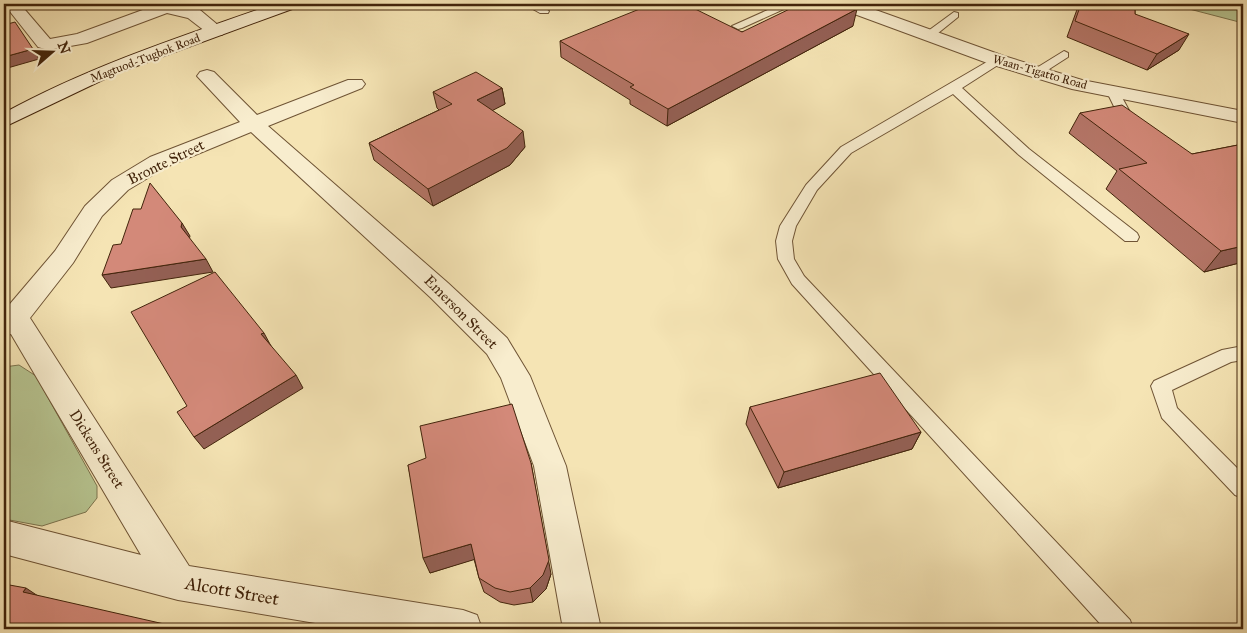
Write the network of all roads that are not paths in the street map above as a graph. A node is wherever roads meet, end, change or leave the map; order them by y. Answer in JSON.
{"nodes":[{"id":1,"x":11,"y":4,"type":"edge"},
{"id":2,"x":290,"y":4,"type":"edge"},
{"id":3,"x":528,"y":4,"type":"edge"},
{"id":4,"x":790,"y":4,"type":"edge"},
{"id":5,"x":844,"y":4,"type":"edge"},
{"id":6,"x":170,"y":7,"type":"edge"},
{"id":7,"x":544,"y":10,"type":"dead end"},
{"id":8,"x":954,"y":14,"type":"dead end"},
{"id":9,"x":738,"y":26,"type":"dead end"},
{"id":10,"x":216,"y":31,"type":"junction"},
{"id":11,"x":928,"y":36,"type":"junction"},
{"id":12,"x":196,"y":38,"type":"junction"},
{"id":13,"x":1064,"y":55,"type":"dead end"},
{"id":14,"x":997,"y":60,"type":"junction"},
{"id":15,"x":1036,"y":72,"type":"junction"},
{"id":16,"x":207,"y":76,"type":"dead end"},
{"id":17,"x":355,"y":84,"type":"dead end"},
{"id":18,"x":954,"y":88,"type":"junction"},
{"id":19,"x":1113,"y":92,"type":"junction"},
{"id":20,"x":1243,"y":117,"type":"edge"},
{"id":21,"x":4,"y":121,"type":"edge"},
{"id":22,"x":254,"y":122,"type":"junction"},
{"id":23,"x":1139,"y":135,"type":"edge"},
{"id":24,"x":1131,"y":237,"type":"dead end"},
{"id":25,"x":9,"y":321,"type":"edge"},
{"id":26,"x":1243,"y":353,"type":"edge"},
{"id":27,"x":1243,"y":488,"type":"edge"},
{"id":28,"x":4,"y":537,"type":"edge"},
{"id":29,"x":178,"y":582,"type":"junction"},
{"id":30,"x":463,"y":629,"type":"edge"},
{"id":31,"x":582,"y":629,"type":"edge"},
{"id":32,"x":1121,"y":629,"type":"edge"}],
"edges":[{"from":1,"to":6,"type":"street"},
{"from":2,"to":10,"type":"street","name":"Magtuod-Tugbok Road"},
{"from":3,"to":7,"type":"lane"},
{"from":4,"to":9,"type":"lane"},
{"from":5,"to":11,"type":"street","name":"Waan-Tigatto Road"},
{"from":6,"to":10,"type":"street"},
{"from":6,"to":12,"type":"street"},
{"from":8,"to":11,"type":"lane"},
{"from":10,"to":12,"type":"street","name":"Magtuod-Tugbok Road"},
{"from":11,"to":14,"type":"street","name":"Waan-Tigatto Road"},
{"from":12,"to":21,"type":"street","name":"Magtuod-Tugbok Road"},
{"from":13,"to":15,"type":"lane"},
{"from":14,"to":15,"type":"street","name":"Waan-Tigatto Road"},
{"from":14,"to":18,"type":"lane"},
{"from":15,"to":19,"type":"street","name":"Waan-Tigatto Road"},
{"from":16,"to":22,"type":"street","name":"Emerson Street"},
{"from":17,"to":22,"type":"street","name":"Bronte Street"},
{"from":18,"to":24,"type":"lane"},
{"from":18,"to":32,"type":"lane"},
{"from":19,"to":20,"type":"street","name":"Waan-Tigatto Road"},
{"from":19,"to":23,"type":"lane"},
{"from":22,"to":25,"type":"street","name":"Bronte Street"},
{"from":22,"to":31,"type":"street","name":"Emerson Street"},
{"from":25,"to":29,"type":"street","name":"Dickens Street"},
{"from":26,"to":27,"type":"lane"},
{"from":28,"to":29,"type":"street","name":"Alcott Street"},
{"from":29,"to":30,"type":"street","name":"Alcott Street"}]}
